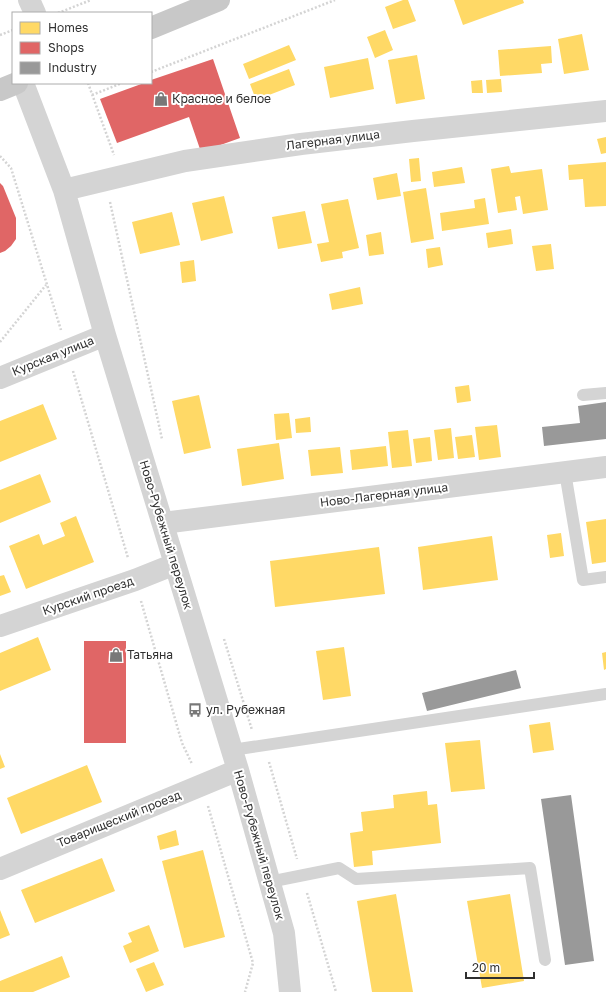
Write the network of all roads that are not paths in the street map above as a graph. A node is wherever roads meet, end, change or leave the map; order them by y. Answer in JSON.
{"nodes":[{"id":1,"x":29,"y":0,"type":"edge"},
{"id":2,"x":219,"y":0,"type":"edge"},
{"id":3,"x":35,"y":12,"type":"edge"},
{"id":4,"x":152,"y":28,"type":"edge"},
{"id":5,"x":15,"y":84,"type":"edge"},
{"id":6,"x":24,"y":84,"type":"edge"},
{"id":7,"x":0,"y":90,"type":"edge"},
{"id":8,"x":606,"y":111,"type":"edge"},
{"id":9,"x":64,"y":190,"type":"junction"},
{"id":10,"x":105,"y":335,"type":"junction"},
{"id":11,"x":0,"y":378,"type":"edge"},
{"id":12,"x":606,"y":393,"type":"edge"},
{"id":13,"x":582,"y":395,"type":"dead end"},
{"id":14,"x":606,"y":467,"type":"edge"},
{"id":15,"x":565,"y":472,"type":"junction"},
{"id":16,"x":163,"y":523,"type":"junction"},
{"id":17,"x":175,"y":564,"type":"junction"},
{"id":18,"x":606,"y":577,"type":"edge"},
{"id":19,"x":0,"y":626,"type":"edge"},
{"id":20,"x":606,"y":694,"type":"edge"},
{"id":21,"x":235,"y":760,"type":"junction"},
{"id":22,"x":0,"y":868,"type":"edge"},
{"id":23,"x":269,"y":882,"type":"junction"},
{"id":24,"x":545,"y":960,"type":"dead end"},
{"id":25,"x":290,"y":992,"type":"edge"}],
"edges":[{"from":1,"to":3,"type":"street"},
{"from":2,"to":4,"type":"main road"},
{"from":5,"to":7,"type":"main road"},
{"from":6,"to":9,"type":"street","name":"Ново-Рубежный переулок"},
{"from":8,"to":9,"type":"street","name":"Лагерная улица"},
{"from":9,"to":10,"type":"street","name":"Ново-Рубежный переулок"},
{"from":10,"to":11,"type":"street","name":"Курская улица"},
{"from":10,"to":16,"type":"street","name":"Ново-Рубежный переулок"},
{"from":12,"to":13,"type":"lane"},
{"from":14,"to":15,"type":"street","name":"Ново-Лагерная улица"},
{"from":15,"to":16,"type":"street","name":"Ново-Лагерная улица"},
{"from":15,"to":18,"type":"lane"},
{"from":16,"to":17,"type":"street","name":"Ново-Рубежный переулок"},
{"from":17,"to":19,"type":"street","name":"Курский проезд"},
{"from":17,"to":21,"type":"street","name":"Ново-Рубежный переулок"},
{"from":20,"to":21,"type":"lane"},
{"from":21,"to":22,"type":"street","name":"Товарищеский проезд"},
{"from":21,"to":23,"type":"street","name":"Ново-Рубежный переулок"},
{"from":23,"to":24,"type":"lane"},
{"from":23,"to":25,"type":"street","name":"Ново-Рубежный переулок"}]}
